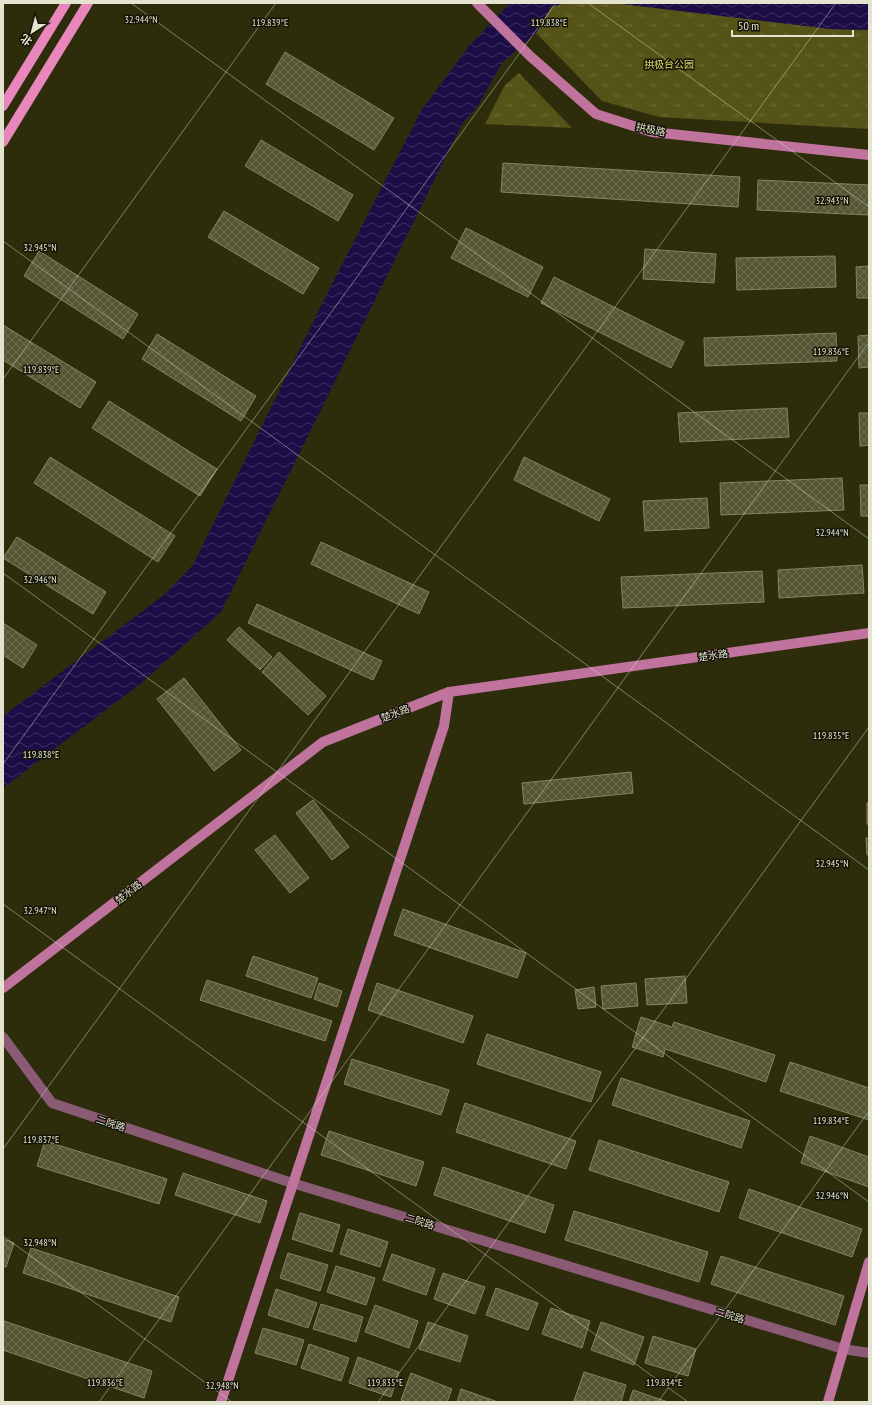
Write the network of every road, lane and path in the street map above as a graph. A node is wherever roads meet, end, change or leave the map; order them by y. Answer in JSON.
{"nodes":[{"id":1,"x":66,"y":3,"type":"edge"},
{"id":2,"x":88,"y":3,"type":"edge"},
{"id":3,"x":478,"y":3,"type":"edge"},
{"id":4,"x":3,"y":106,"type":"edge"},
{"id":5,"x":3,"y":142,"type":"edge"},
{"id":6,"x":869,"y":155,"type":"edge"},
{"id":7,"x":869,"y":633,"type":"edge"},
{"id":8,"x":449,"y":692,"type":"junction"},
{"id":9,"x":3,"y":988,"type":"edge"},
{"id":10,"x":3,"y":1037,"type":"edge"},
{"id":11,"x":292,"y":1183,"type":"junction"},
{"id":12,"x":869,"y":1262,"type":"edge"},
{"id":13,"x":843,"y":1349,"type":"junction"},
{"id":14,"x":869,"y":1353,"type":"edge"},
{"id":15,"x":221,"y":1402,"type":"edge"},
{"id":16,"x":828,"y":1402,"type":"edge"}],
"edges":[{"from":1,"to":4,"type":"main road"},
{"from":2,"to":5,"type":"main road"},
{"from":3,"to":6,"type":"street","name":"拱极路"},
{"from":7,"to":8,"type":"street","name":"楚水路"},
{"from":8,"to":9,"type":"street","name":"楚水路"},
{"from":8,"to":11,"type":"street"},
{"from":10,"to":11,"type":"street","name":"二院路"},
{"from":11,"to":13,"type":"street","name":"二院路"},
{"from":11,"to":15,"type":"street"},
{"from":12,"to":13,"type":"street"},
{"from":13,"to":14,"type":"street","name":"二院路"},
{"from":13,"to":16,"type":"street"}]}
